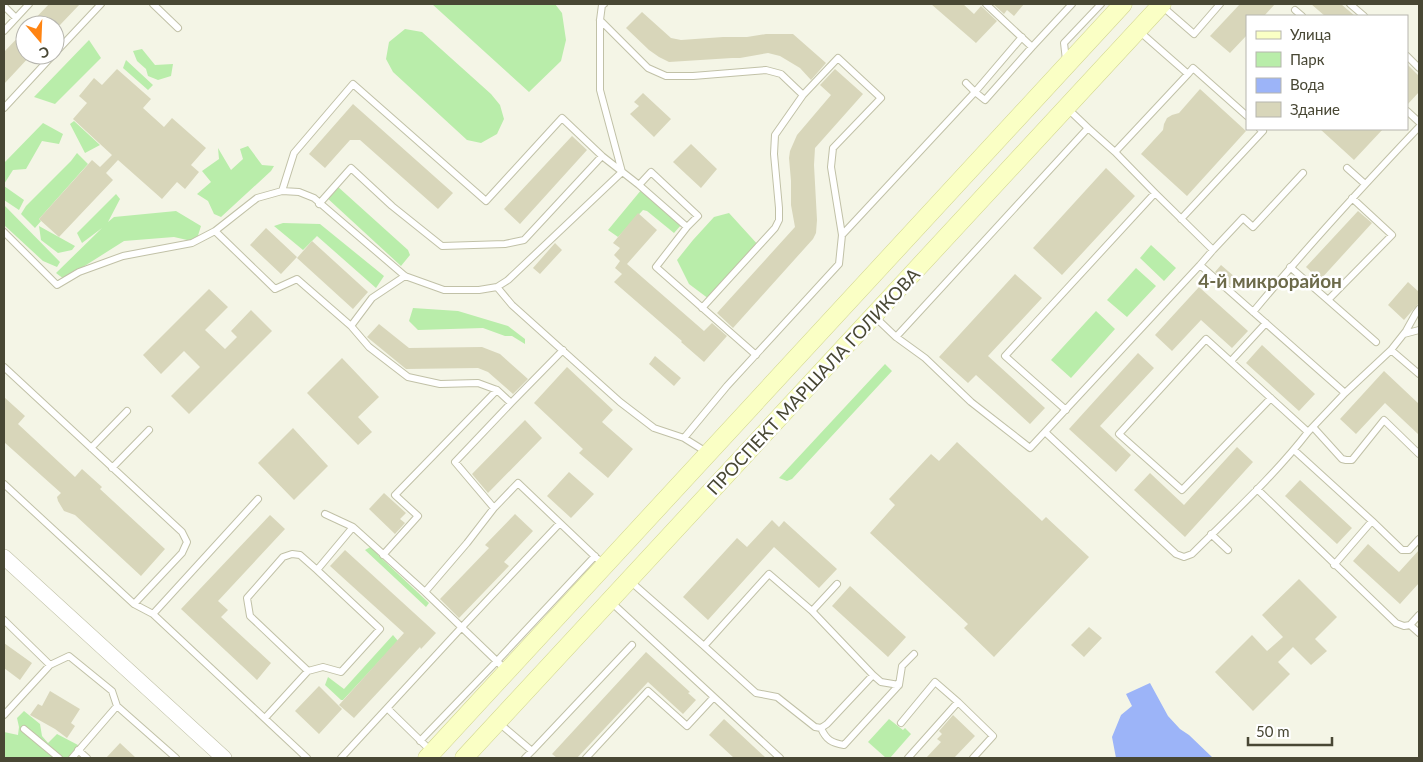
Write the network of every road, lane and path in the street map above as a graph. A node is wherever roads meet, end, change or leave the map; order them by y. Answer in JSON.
{"nodes":[{"id":1,"x":29,"y":4,"type":"edge"},
{"id":2,"x":101,"y":4,"type":"edge"},
{"id":3,"x":153,"y":4,"type":"edge"},
{"id":4,"x":602,"y":4,"type":"edge"},
{"id":5,"x":986,"y":4,"type":"edge"},
{"id":6,"x":1072,"y":4,"type":"edge"},
{"id":7,"x":1220,"y":4,"type":"edge"},
{"id":8,"x":1350,"y":4,"type":"edge"},
{"id":9,"x":1162,"y":5,"type":"edge"},
{"id":10,"x":4,"y":6,"type":"edge"},
{"id":11,"x":1108,"y":6,"type":"edge"},
{"id":12,"x":1295,"y":10,"type":"dead end"},
{"id":13,"x":19,"y":15,"type":"edge"},
{"id":14,"x":1301,"y":15,"type":"edge"},
{"id":15,"x":1363,"y":15,"type":"edge"},
{"id":16,"x":15,"y":17,"type":"edge"},
{"id":17,"x":15,"y":19,"type":"edge"},
{"id":18,"x":600,"y":20,"type":"junction"},
{"id":19,"x":178,"y":28,"type":"dead end"},
{"id":20,"x":1138,"y":30,"type":"junction"},
{"id":21,"x":4,"y":31,"type":"edge"},
{"id":22,"x":1022,"y":37,"type":"junction"},
{"id":23,"x":65,"y":42,"type":"edge"},
{"id":24,"x":1032,"y":47,"type":"junction"},
{"id":25,"x":1408,"y":57,"type":"edge"},
{"id":26,"x":44,"y":65,"type":"edge"},
{"id":27,"x":1419,"y":68,"type":"edge"},
{"id":28,"x":1188,"y":74,"type":"junction"},
{"id":29,"x":966,"y":83,"type":"dead end"},
{"id":30,"x":975,"y":92,"type":"junction"},
{"id":31,"x":803,"y":95,"type":"junction"},
{"id":32,"x":1066,"y":107,"type":"junction"},
{"id":33,"x":4,"y":108,"type":"edge"},
{"id":34,"x":1408,"y":112,"type":"edge"},
{"id":35,"x":1246,"y":115,"type":"edge"},
{"id":36,"x":1419,"y":122,"type":"edge"},
{"id":37,"x":1419,"y":126,"type":"edge"},
{"id":38,"x":1088,"y":128,"type":"junction"},
{"id":39,"x":1262,"y":130,"type":"edge"},
{"id":40,"x":1000,"y":137,"type":"junction"},
{"id":41,"x":1115,"y":152,"type":"junction"},
{"id":42,"x":602,"y":156,"type":"junction"},
{"id":43,"x":1022,"y":156,"type":"junction"},
{"id":44,"x":1347,"y":168,"type":"dead end"},
{"id":45,"x":622,"y":172,"type":"junction"},
{"id":46,"x":1303,"y":173,"type":"dead end"},
{"id":47,"x":1365,"y":184,"type":"junction"},
{"id":48,"x":640,"y":185,"type":"junction"},
{"id":49,"x":282,"y":191,"type":"junction"},
{"id":50,"x":1155,"y":193,"type":"junction"},
{"id":51,"x":1352,"y":198,"type":"junction"},
{"id":52,"x":319,"y":204,"type":"junction"},
{"id":53,"x":1181,"y":219,"type":"junction"},
{"id":54,"x":687,"y":228,"type":"junction"},
{"id":55,"x":215,"y":231,"type":"junction"},
{"id":56,"x":4,"y":232,"type":"edge"},
{"id":57,"x":842,"y":235,"type":"junction"},
{"id":58,"x":1213,"y":250,"type":"junction"},
{"id":59,"x":1200,"y":265,"type":"junction"},
{"id":60,"x":1290,"y":267,"type":"junction"},
{"id":61,"x":405,"y":276,"type":"junction"},
{"id":62,"x":497,"y":287,"type":"junction"},
{"id":63,"x":1328,"y":300,"type":"junction"},
{"id":64,"x":702,"y":308,"type":"junction"},
{"id":65,"x":1419,"y":309,"type":"edge"},
{"id":66,"x":1253,"y":312,"type":"junction"},
{"id":67,"x":874,"y":316,"type":"junction"},
{"id":68,"x":1266,"y":323,"type":"junction"},
{"id":69,"x":350,"y":326,"type":"junction"},
{"id":70,"x":1419,"y":330,"type":"edge"},
{"id":71,"x":1404,"y":334,"type":"junction"},
{"id":72,"x":896,"y":337,"type":"junction"},
{"id":73,"x":1376,"y":342,"type":"dead end"},
{"id":74,"x":562,"y":350,"type":"junction"},
{"id":75,"x":1391,"y":350,"type":"junction"},
{"id":76,"x":756,"y":355,"type":"junction"},
{"id":77,"x":1231,"y":361,"type":"junction"},
{"id":78,"x":4,"y":367,"type":"edge"},
{"id":79,"x":1419,"y":374,"type":"edge"},
{"id":80,"x":497,"y":390,"type":"junction"},
{"id":81,"x":1345,"y":393,"type":"junction"},
{"id":82,"x":1271,"y":398,"type":"junction"},
{"id":83,"x":510,"y":403,"type":"junction"},
{"id":84,"x":1066,"y":410,"type":"junction"},
{"id":85,"x":127,"y":411,"type":"dead end"},
{"id":86,"x":1310,"y":429,"type":"junction"},
{"id":87,"x":148,"y":430,"type":"dead end"},
{"id":88,"x":1045,"y":432,"type":"junction"},
{"id":89,"x":684,"y":438,"type":"junction"},
{"id":90,"x":91,"y":448,"type":"junction"},
{"id":91,"x":1294,"y":450,"type":"junction"},
{"id":92,"x":708,"y":453,"type":"junction"},
{"id":93,"x":1419,"y":454,"type":"edge"},
{"id":94,"x":112,"y":468,"type":"junction"},
{"id":95,"x":4,"y":484,"type":"edge"},
{"id":96,"x":1257,"y":489,"type":"junction"},
{"id":97,"x":258,"y":498,"type":"dead end"},
{"id":98,"x":494,"y":508,"type":"junction"},
{"id":99,"x":324,"y":514,"type":"dead end"},
{"id":100,"x":1372,"y":521,"type":"junction"},
{"id":101,"x":560,"y":523,"type":"junction"},
{"id":102,"x":353,"y":528,"type":"junction"},
{"id":103,"x":1211,"y":534,"type":"junction"},
{"id":104,"x":1419,"y":539,"type":"edge"},
{"id":105,"x":1228,"y":550,"type":"dead end"},
{"id":106,"x":383,"y":555,"type":"junction"},
{"id":107,"x":4,"y":557,"type":"edge"},
{"id":108,"x":600,"y":561,"type":"junction"},
{"id":109,"x":1334,"y":565,"type":"junction"},
{"id":110,"x":317,"y":570,"type":"junction"},
{"id":111,"x":629,"y":581,"type":"junction"},
{"id":112,"x":837,"y":584,"type":"dead end"},
{"id":113,"x":424,"y":592,"type":"junction"},
{"id":114,"x":610,"y":601,"type":"junction"},
{"id":115,"x":134,"y":604,"type":"junction"},
{"id":116,"x":812,"y":611,"type":"junction"},
{"id":117,"x":153,"y":614,"type":"junction"},
{"id":118,"x":1419,"y":614,"type":"edge"},
{"id":119,"x":4,"y":620,"type":"edge"},
{"id":120,"x":1410,"y":625,"type":"junction"},
{"id":121,"x":461,"y":628,"type":"junction"},
{"id":122,"x":1419,"y":633,"type":"edge"},
{"id":123,"x":632,"y":645,"type":"dead end"},
{"id":124,"x":704,"y":646,"type":"junction"},
{"id":125,"x":914,"y":654,"type":"dead end"},
{"id":126,"x":50,"y":665,"type":"junction"},
{"id":127,"x":502,"y":666,"type":"junction"},
{"id":128,"x":308,"y":671,"type":"junction"},
{"id":129,"x":873,"y":676,"type":"junction"},
{"id":130,"x":899,"y":685,"type":"junction"},
{"id":131,"x":714,"y":698,"type":"junction"},
{"id":132,"x":958,"y":702,"type":"junction"},
{"id":133,"x":117,"y":706,"type":"junction"},
{"id":134,"x":387,"y":708,"type":"junction"},
{"id":135,"x":4,"y":715,"type":"edge"},
{"id":136,"x":265,"y":718,"type":"junction"},
{"id":137,"x":498,"y":722,"type":"junction"},
{"id":138,"x":901,"y":723,"type":"dead end"},
{"id":139,"x":822,"y":728,"type":"junction"},
{"id":140,"x":24,"y":729,"type":"dead end"},
{"id":141,"x":78,"y":750,"type":"junction"},
{"id":142,"x":426,"y":750,"type":"edge"},
{"id":143,"x":532,"y":751,"type":"junction"},
{"id":144,"x":59,"y":758,"type":"edge"},
{"id":145,"x":72,"y":758,"type":"edge"},
{"id":146,"x":87,"y":758,"type":"edge"},
{"id":147,"x":176,"y":758,"type":"edge"},
{"id":148,"x":224,"y":758,"type":"edge"},
{"id":149,"x":308,"y":758,"type":"edge"},
{"id":150,"x":341,"y":758,"type":"edge"},
{"id":151,"x":464,"y":758,"type":"edge"},
{"id":152,"x":525,"y":758,"type":"edge"},
{"id":153,"x":586,"y":758,"type":"edge"},
{"id":154,"x":780,"y":758,"type":"edge"},
{"id":155,"x":908,"y":758,"type":"edge"},
{"id":156,"x":973,"y":758,"type":"edge"}],
"edges":[{"from":1,"to":13,"type":"lane"},
{"from":2,"to":23,"type":"lane"},
{"from":3,"to":19,"type":"lane"},
{"from":4,"to":18,"type":"lane"},
{"from":5,"to":22,"type":"lane"},
{"from":6,"to":24,"type":"lane"},
{"from":7,"to":9,"type":"lane"},
{"from":8,"to":15,"type":"lane"},
{"from":9,"to":20,"type":"main road","name":"ПРОСПЕКТ МАРШАЛА ГОЛИКОВА"},
{"from":10,"to":16,"type":"lane"},
{"from":11,"to":20,"type":"main road"},
{"from":11,"to":40,"type":"main road","name":"ПРОСПЕКТ МАРШАЛА ГОЛИКОВА"},
{"from":12,"to":14,"type":"lane"},
{"from":17,"to":21,"type":"lane"},
{"from":18,"to":31,"type":"lane"},
{"from":18,"to":45,"type":"lane"},
{"from":20,"to":28,"type":"lane"},
{"from":20,"to":32,"type":"main road","name":"ПРОСПЕКТ МАРШАЛА ГОЛИКОВА"},
{"from":22,"to":24,"type":"lane"},
{"from":22,"to":30,"type":"lane"},
{"from":24,"to":30,"type":"lane"},
{"from":25,"to":27,"type":"lane"},
{"from":26,"to":33,"type":"lane"},
{"from":28,"to":35,"type":"lane"},
{"from":28,"to":41,"type":"lane"},
{"from":29,"to":30,"type":"lane"},
{"from":30,"to":57,"type":"lane"},
{"from":31,"to":57,"type":"lane"},
{"from":31,"to":64,"type":"lane"},
{"from":32,"to":38,"type":"lane"},
{"from":32,"to":43,"type":"main road","name":"ПРОСПЕКТ МАРШАЛА ГОЛИКОВА"},
{"from":34,"to":36,"type":"lane"},
{"from":37,"to":47,"type":"lane"},
{"from":38,"to":41,"type":"lane"},
{"from":38,"to":72,"type":"lane"},
{"from":39,"to":53,"type":"lane"},
{"from":40,"to":43,"type":"main road"},
{"from":40,"to":92,"type":"main road","name":"ПРОСПЕКТ МАРШАЛА ГОЛИКОВА"},
{"from":41,"to":50,"type":"lane"},
{"from":42,"to":45,"type":"lane"},
{"from":42,"to":49,"type":"lane"},
{"from":42,"to":52,"type":"lane"},
{"from":43,"to":67,"type":"main road","name":"ПРОСПЕКТ МАРШАЛА ГОЛИКОВА"},
{"from":44,"to":47,"type":"lane"},
{"from":45,"to":48,"type":"lane"},
{"from":45,"to":62,"type":"lane"},
{"from":46,"to":58,"type":"lane"},
{"from":47,"to":51,"type":"lane"},
{"from":48,"to":54,"type":"lane"},
{"from":48,"to":54,"type":"lane"},
{"from":49,"to":52,"type":"lane"},
{"from":49,"to":55,"type":"lane"},
{"from":50,"to":53,"type":"lane"},
{"from":50,"to":84,"type":"lane"},
{"from":51,"to":60,"type":"lane"},
{"from":51,"to":63,"type":"lane"},
{"from":52,"to":61,"type":"lane"},
{"from":53,"to":58,"type":"lane"},
{"from":54,"to":64,"type":"lane"},
{"from":55,"to":56,"type":"lane"},
{"from":55,"to":69,"type":"lane"},
{"from":57,"to":76,"type":"lane"},
{"from":58,"to":59,"type":"lane"},
{"from":59,"to":66,"type":"lane"},
{"from":59,"to":84,"type":"lane"},
{"from":60,"to":63,"type":"lane"},
{"from":60,"to":66,"type":"lane"},
{"from":61,"to":62,"type":"lane"},
{"from":61,"to":69,"type":"lane"},
{"from":62,"to":74,"type":"lane"},
{"from":63,"to":73,"type":"lane"},
{"from":64,"to":76,"type":"lane"},
{"from":65,"to":71,"type":"lane"},
{"from":66,"to":68,"type":"lane"},
{"from":67,"to":72,"type":"lane"},
{"from":67,"to":111,"type":"main road","name":"ПРОСПЕКТ МАРШАЛА ГОЛИКОВА"},
{"from":68,"to":77,"type":"lane"},
{"from":68,"to":81,"type":"lane"},
{"from":69,"to":80,"type":"lane"},
{"from":70,"to":71,"type":"lane"},
{"from":71,"to":75,"type":"lane"},
{"from":72,"to":88,"type":"lane"},
{"from":74,"to":83,"type":"lane"},
{"from":74,"to":89,"type":"lane"},
{"from":75,"to":79,"type":"lane"},
{"from":75,"to":81,"type":"lane"},
{"from":76,"to":89,"type":"lane"},
{"from":77,"to":82,"type":"lane"},
{"from":77,"to":82,"type":"lane"},
{"from":78,"to":90,"type":"lane"},
{"from":80,"to":83,"type":"lane"},
{"from":80,"to":106,"type":"lane"},
{"from":81,"to":86,"type":"lane"},
{"from":82,"to":86,"type":"lane"},
{"from":83,"to":98,"type":"lane"},
{"from":84,"to":88,"type":"lane"},
{"from":85,"to":90,"type":"lane"},
{"from":86,"to":91,"type":"lane"},
{"from":86,"to":93,"type":"lane"},
{"from":87,"to":94,"type":"lane"},
{"from":88,"to":103,"type":"lane"},
{"from":89,"to":92,"type":"lane"},
{"from":90,"to":94,"type":"lane"},
{"from":91,"to":96,"type":"lane"},
{"from":91,"to":100,"type":"lane"},
{"from":92,"to":108,"type":"main road","name":"ПРОСПЕКТ МАРШАЛА ГОЛИКОВА"},
{"from":94,"to":115,"type":"lane"},
{"from":95,"to":115,"type":"lane"},
{"from":96,"to":103,"type":"lane"},
{"from":96,"to":109,"type":"lane"},
{"from":97,"to":117,"type":"lane"},
{"from":98,"to":101,"type":"lane"},
{"from":98,"to":113,"type":"lane"},
{"from":99,"to":102,"type":"lane"},
{"from":100,"to":104,"type":"lane"},
{"from":100,"to":109,"type":"lane"},
{"from":101,"to":108,"type":"lane"},
{"from":101,"to":121,"type":"lane"},
{"from":102,"to":106,"type":"lane"},
{"from":102,"to":110,"type":"lane"},
{"from":103,"to":105,"type":"lane"},
{"from":106,"to":113,"type":"lane"},
{"from":107,"to":148,"type":"street"},
{"from":108,"to":127,"type":"main road","name":"ПРОСПЕКТ МАРШАЛА ГОЛИКОВА"},
{"from":109,"to":120,"type":"lane"},
{"from":110,"to":128,"type":"lane"},
{"from":110,"to":128,"type":"lane"},
{"from":111,"to":114,"type":"main road","name":"ПРОСПЕКТ МАРШАЛА ГОЛИКОВА"},
{"from":111,"to":124,"type":"lane"},
{"from":112,"to":116,"type":"lane"},
{"from":113,"to":121,"type":"lane"},
{"from":114,"to":131,"type":"lane"},
{"from":114,"to":137,"type":"main road","name":"ПРОСПЕКТ МАРШАЛА ГОЛИКОВА"},
{"from":115,"to":117,"type":"lane"},
{"from":116,"to":124,"type":"lane"},
{"from":116,"to":129,"type":"lane"},
{"from":117,"to":136,"type":"lane"},
{"from":118,"to":120,"type":"lane"},
{"from":119,"to":126,"type":"lane"},
{"from":120,"to":122,"type":"lane"},
{"from":121,"to":127,"type":"lane"},
{"from":121,"to":134,"type":"lane"},
{"from":123,"to":143,"type":"lane"},
{"from":124,"to":139,"type":"lane"},
{"from":125,"to":130,"type":"lane"},
{"from":126,"to":133,"type":"lane"},
{"from":126,"to":135,"type":"lane"},
{"from":127,"to":142,"type":"main road","name":"ПРОСПЕКТ МАРШАЛА ГОЛИКОВА"},
{"from":128,"to":136,"type":"lane"},
{"from":129,"to":130,"type":"lane"},
{"from":129,"to":139,"type":"lane"},
{"from":130,"to":139,"type":"lane"},
{"from":131,"to":153,"type":"lane"},
{"from":131,"to":154,"type":"lane"},
{"from":132,"to":138,"type":"lane"},
{"from":132,"to":155,"type":"lane"},
{"from":132,"to":156,"type":"lane"},
{"from":133,"to":141,"type":"lane"},
{"from":133,"to":147,"type":"lane"},
{"from":134,"to":142,"type":"lane"},
{"from":134,"to":150,"type":"lane"},
{"from":136,"to":149,"type":"lane"},
{"from":137,"to":143,"type":"lane"},
{"from":137,"to":151,"type":"main road","name":"ПРОСПЕКТ МАРШАЛА ГОЛИКОВА"},
{"from":140,"to":144,"type":"lane"},
{"from":141,"to":145,"type":"lane"},
{"from":141,"to":146,"type":"lane"},
{"from":143,"to":152,"type":"lane"}]}
